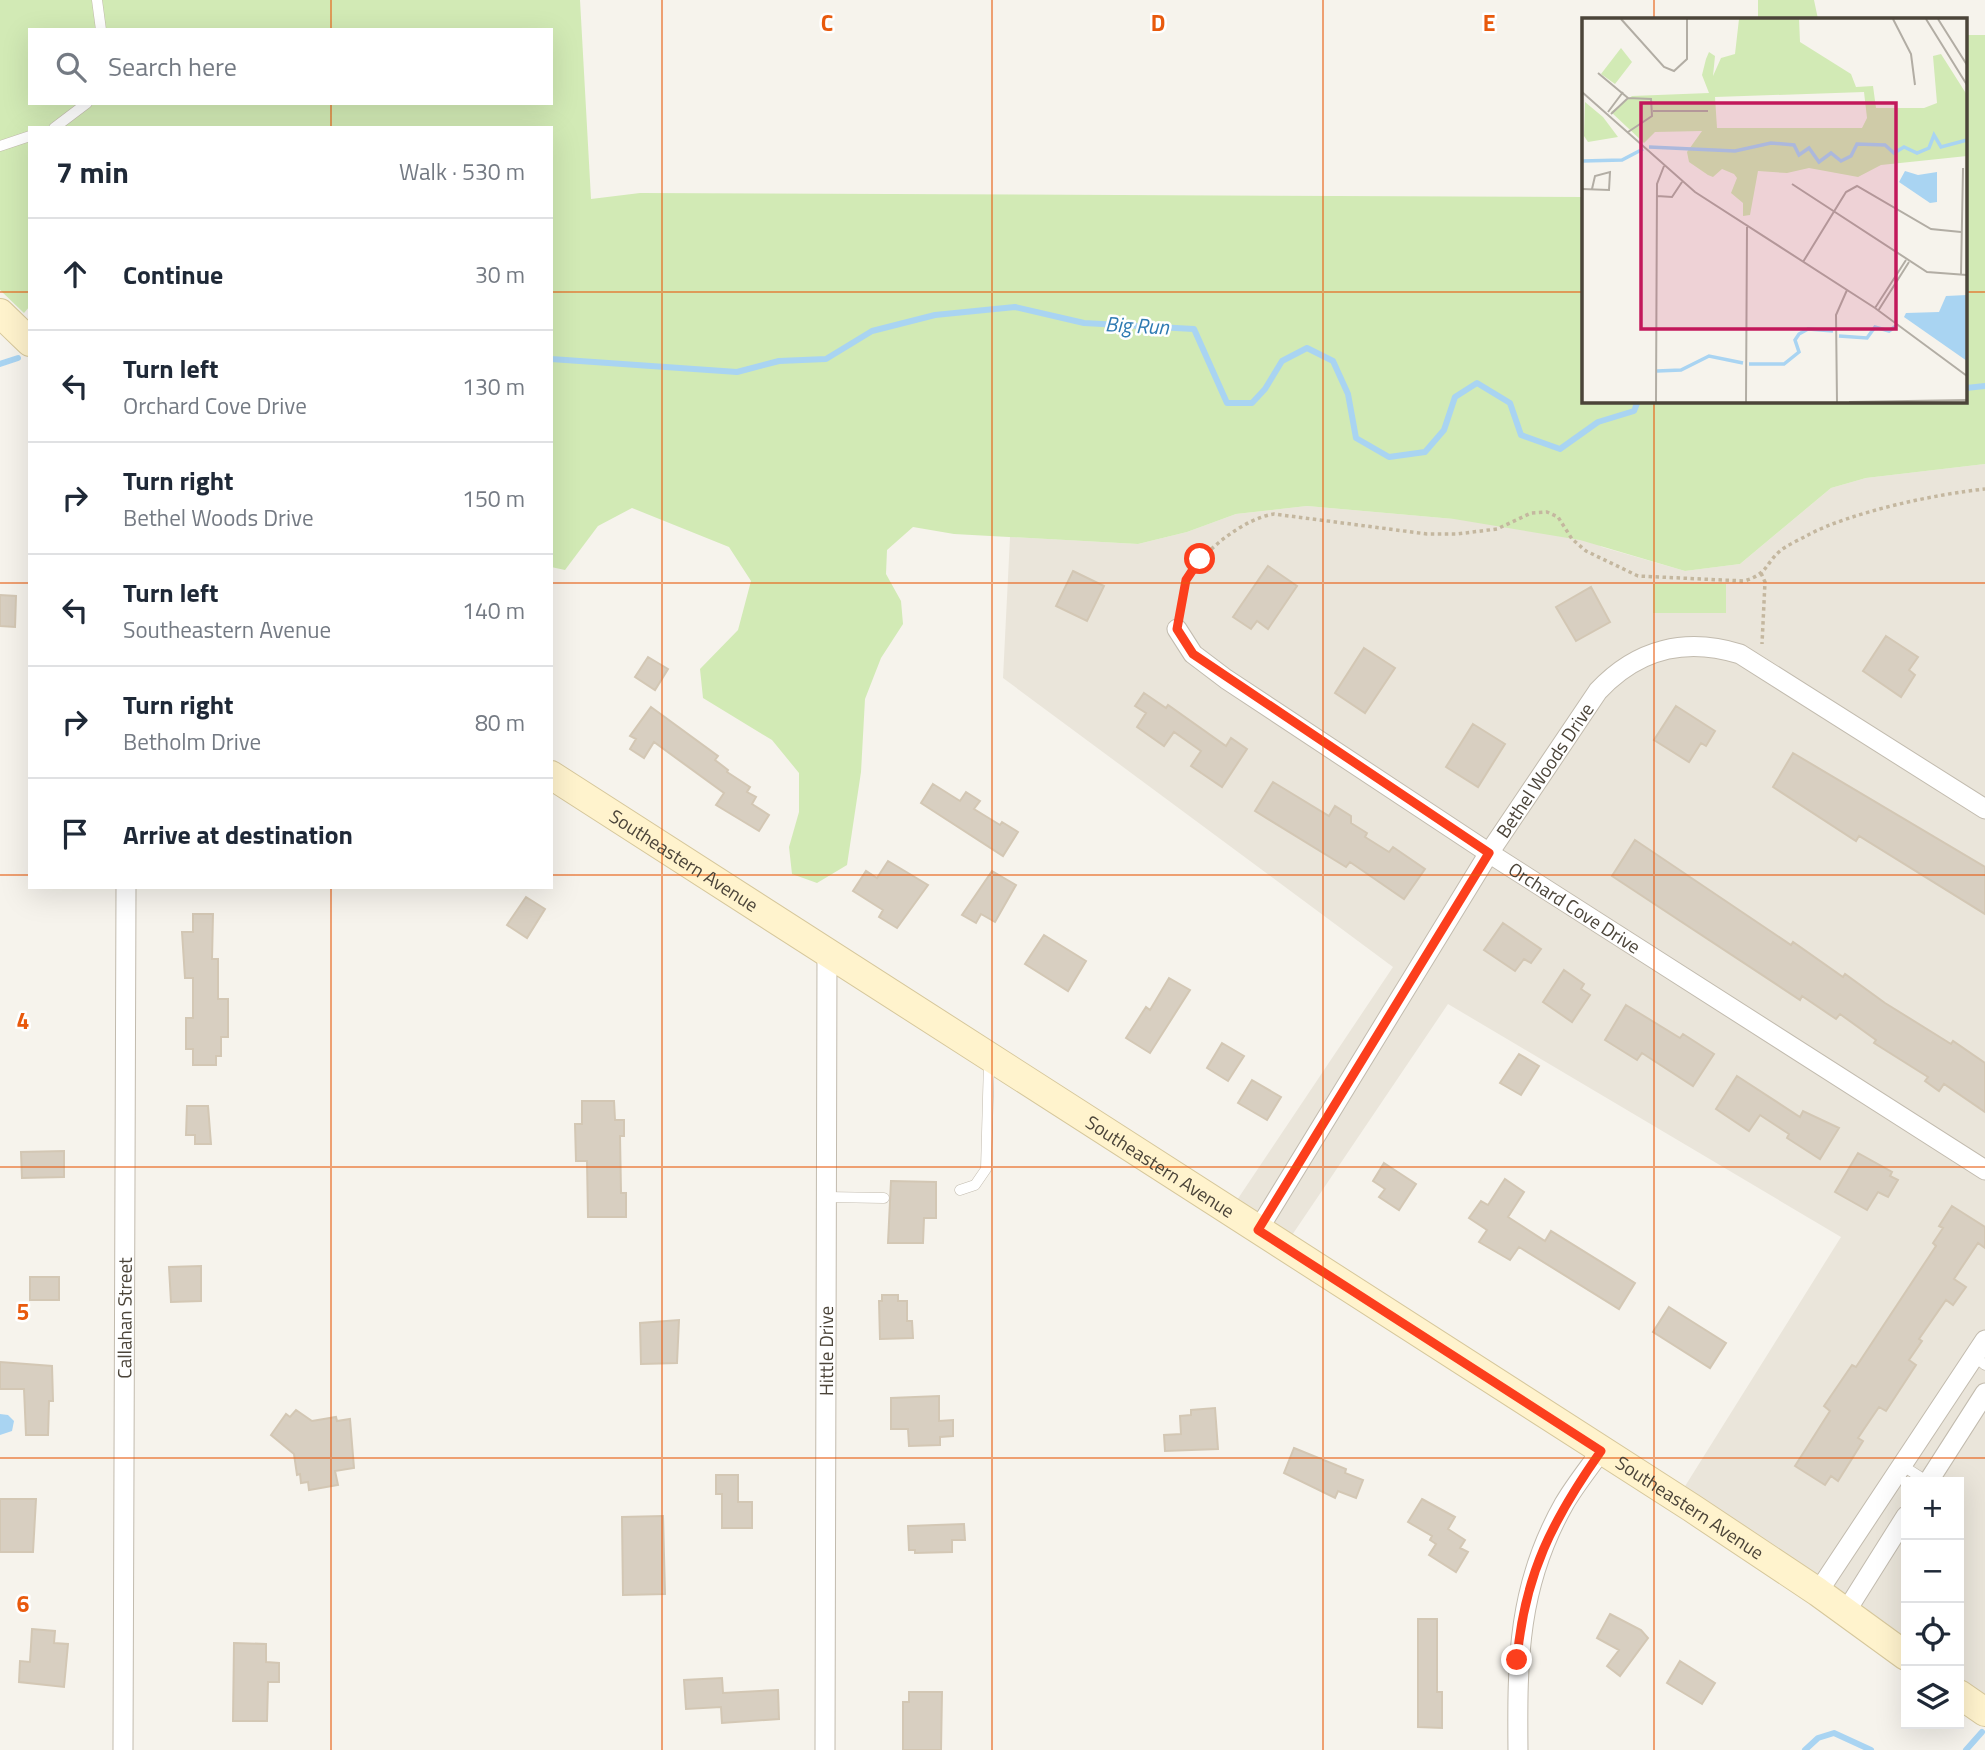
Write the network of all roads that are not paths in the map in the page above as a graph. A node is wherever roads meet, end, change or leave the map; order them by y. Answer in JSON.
{"nodes":[{"id":1,"x":97,"y":0,"type":"edge"},
{"id":2,"x":101,"y":28,"type":"edge"},
{"id":3,"x":84,"y":105,"type":"edge"},
{"id":4,"x":57,"y":126,"type":"edge"},
{"id":5,"x":28,"y":137,"type":"edge"},
{"id":6,"x":0,"y":146,"type":"edge"},
{"id":7,"x":0,"y":313,"type":"edge"},
{"id":8,"x":28,"y":340,"type":"edge"},
{"id":9,"x":1177,"y":629,"type":"road end"},
{"id":10,"x":553,"y":776,"type":"edge"},
{"id":11,"x":1985,"y":808,"type":"edge"},
{"id":12,"x":1489,"y":853,"type":"junction"},
{"id":13,"x":126,"y":889,"type":"edge"},
{"id":14,"x":827,"y":951,"type":"junction"},
{"id":15,"x":989,"y":1056,"type":"junction"},
{"id":16,"x":1985,"y":1170,"type":"edge"},
{"id":17,"x":960,"y":1190,"type":"dead end"},
{"id":18,"x":827,"y":1197,"type":"junction"},
{"id":19,"x":884,"y":1198,"type":"dead end"},
{"id":20,"x":1258,"y":1230,"type":"junction"},
{"id":21,"x":1981,"y":1354,"type":"edge"},
{"id":22,"x":1985,"y":1393,"type":"edge"},
{"id":23,"x":1601,"y":1451,"type":"junction"},
{"id":24,"x":1903,"y":1465,"type":"junction"},
{"id":25,"x":1921,"y":1477,"type":"edge"},
{"id":26,"x":1931,"y":1477,"type":"edge"},
{"id":27,"x":1901,"y":1525,"type":"edge"},
{"id":28,"x":1818,"y":1592,"type":"junction"},
{"id":29,"x":1845,"y":1613,"type":"junction"},
{"id":30,"x":1901,"y":1653,"type":"edge"},
{"id":31,"x":1964,"y":1697,"type":"edge"},
{"id":32,"x":1985,"y":1712,"type":"edge"},
{"id":33,"x":124,"y":1750,"type":"edge"},
{"id":34,"x":825,"y":1750,"type":"edge"},
{"id":35,"x":1518,"y":1750,"type":"edge"}],
"edges":[{"from":1,"to":2,"type":"lane"},
{"from":3,"to":4,"type":"lane"},
{"from":5,"to":6,"type":"lane"},
{"from":7,"to":8,"type":"street"},
{"from":9,"to":12,"type":"street","name":"Orchard Cove Drive"},
{"from":10,"to":14,"type":"street","name":"Southeastern Avenue"},
{"from":11,"to":12,"type":"street","name":"Bethel Woods Drive"},
{"from":12,"to":16,"type":"street","name":"Orchard Cove Drive"},
{"from":12,"to":20,"type":"street","name":"Bethel Woods Drive"},
{"from":13,"to":33,"type":"street","name":"Callahan Street"},
{"from":14,"to":15,"type":"street","name":"Southeastern Avenue"},
{"from":14,"to":18,"type":"street","name":"Hittle Drive"},
{"from":15,"to":17,"type":"lane"},
{"from":15,"to":20,"type":"street","name":"Southeastern Avenue"},
{"from":18,"to":19,"type":"lane"},
{"from":18,"to":34,"type":"street","name":"Hittle Drive"},
{"from":20,"to":23,"type":"street","name":"Southeastern Avenue"},
{"from":21,"to":24,"type":"street"},
{"from":22,"to":26,"type":"street"},
{"from":23,"to":28,"type":"street","name":"Southeastern Avenue"},
{"from":23,"to":35,"type":"street"},
{"from":24,"to":25,"type":"lane"},
{"from":24,"to":28,"type":"street"},
{"from":27,"to":29,"type":"street"},
{"from":28,"to":29,"type":"street","name":"Southeastern Avenue"},
{"from":29,"to":30,"type":"street","name":"Southeastern Avenue"},
{"from":31,"to":32,"type":"street"}]}
